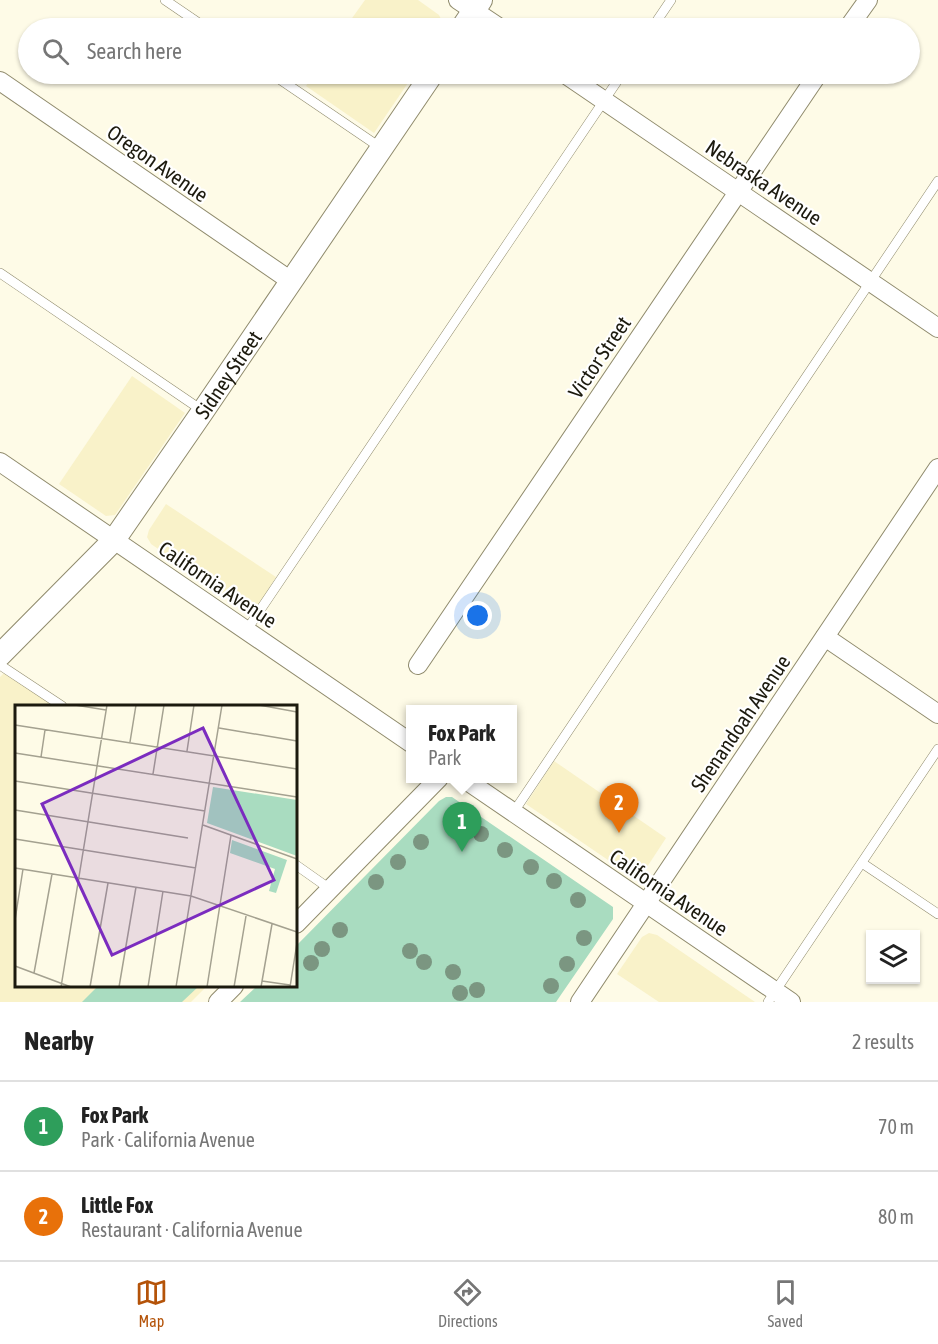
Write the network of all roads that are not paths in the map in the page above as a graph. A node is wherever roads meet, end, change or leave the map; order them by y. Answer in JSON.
{"nodes":[{"id":1,"x":165,"y":0,"type":"edge"},
{"id":2,"x":671,"y":0,"type":"edge"},
{"id":3,"x":868,"y":0,"type":"edge"},
{"id":4,"x":469,"y":10,"type":"edge"},
{"id":5,"x":191,"y":18,"type":"edge"},
{"id":6,"x":483,"y":18,"type":"edge"},
{"id":7,"x":659,"y":18,"type":"edge"},
{"id":8,"x":855,"y":18,"type":"edge"},
{"id":9,"x":0,"y":81,"type":"edge"},
{"id":10,"x":287,"y":84,"type":"edge"},
{"id":11,"x":425,"y":84,"type":"edge"},
{"id":12,"x":580,"y":84,"type":"edge"},
{"id":13,"x":615,"y":84,"type":"edge"},
{"id":14,"x":811,"y":84,"type":"edge"},
{"id":15,"x":604,"y":100,"type":"junction"},
{"id":16,"x":381,"y":148,"type":"junction"},
{"id":17,"x":938,"y":181,"type":"edge"},
{"id":18,"x":738,"y":191,"type":"junction"},
{"id":19,"x":0,"y":273,"type":"edge"},
{"id":20,"x":291,"y":281,"type":"junction"},
{"id":21,"x":870,"y":281,"type":"junction"},
{"id":22,"x":938,"y":328,"type":"edge"},
{"id":23,"x":203,"y":411,"type":"junction"},
{"id":24,"x":0,"y":462,"type":"edge"},
{"id":25,"x":938,"y":468,"type":"edge"},
{"id":26,"x":114,"y":540,"type":"junction"},
{"id":27,"x":246,"y":631,"type":"junction"},
{"id":28,"x":825,"y":637,"type":"junction"},
{"id":29,"x":0,"y":655,"type":"edge"},
{"id":30,"x":0,"y":664,"type":"edge"},
{"id":31,"x":418,"y":665,"type":"dead end"},
{"id":32,"x":61,"y":705,"type":"edge"},
{"id":33,"x":938,"y":714,"type":"edge"},
{"id":34,"x":406,"y":740,"type":"edge"},
{"id":35,"x":938,"y":749,"type":"edge"},
{"id":36,"x":434,"y":783,"type":"edge"},
{"id":37,"x":470,"y":783,"type":"edge"},
{"id":38,"x":513,"y":813,"type":"junction"},
{"id":39,"x":862,"y":863,"type":"junction"},
{"id":40,"x":297,"y":866,"type":"edge"},
{"id":41,"x":330,"y":889,"type":"junction"},
{"id":42,"x":646,"y":904,"type":"junction"},
{"id":43,"x":938,"y":914,"type":"edge"},
{"id":44,"x":297,"y":923,"type":"edge"},
{"id":45,"x":233,"y":987,"type":"edge"},
{"id":46,"x":771,"y":997,"type":"edge"},
{"id":47,"x":218,"y":1002,"type":"edge"},
{"id":48,"x":580,"y":1002,"type":"edge"},
{"id":49,"x":791,"y":1002,"type":"edge"}],
"edges":[{"from":1,"to":5,"type":"lane"},
{"from":2,"to":7,"type":"lane"},
{"from":3,"to":8,"type":"street"},
{"from":4,"to":6,"type":"street"},
{"from":9,"to":20,"type":"street","name":"Oregon Avenue"},
{"from":10,"to":16,"type":"lane"},
{"from":11,"to":16,"type":"street","name":"Sidney Street"},
{"from":12,"to":15,"type":"street","name":"Nebraska Avenue"},
{"from":13,"to":15,"type":"lane"},
{"from":14,"to":18,"type":"street","name":"Victor Street"},
{"from":15,"to":18,"type":"street","name":"Nebraska Avenue"},
{"from":15,"to":27,"type":"lane"},
{"from":16,"to":20,"type":"street","name":"Sidney Street"},
{"from":17,"to":21,"type":"lane"},
{"from":18,"to":21,"type":"street","name":"Nebraska Avenue"},
{"from":18,"to":31,"type":"street","name":"Victor Street"},
{"from":19,"to":23,"type":"lane"},
{"from":20,"to":23,"type":"street","name":"Sidney Street"},
{"from":21,"to":22,"type":"street","name":"Nebraska Avenue"},
{"from":21,"to":38,"type":"lane"},
{"from":23,"to":26,"type":"street","name":"Sidney Street"},
{"from":24,"to":26,"type":"street","name":"California Avenue"},
{"from":25,"to":28,"type":"street","name":"Shenandoah Avenue"},
{"from":26,"to":27,"type":"street","name":"California Avenue"},
{"from":26,"to":29,"type":"street","name":"Sidney Street"},
{"from":27,"to":34,"type":"street","name":"California Avenue"},
{"from":28,"to":33,"type":"street"},
{"from":28,"to":42,"type":"street","name":"Shenandoah Avenue"},
{"from":30,"to":32,"type":"lane"},
{"from":35,"to":39,"type":"lane"},
{"from":36,"to":41,"type":"street"},
{"from":37,"to":38,"type":"street","name":"California Avenue"},
{"from":38,"to":42,"type":"street","name":"California Avenue"},
{"from":39,"to":43,"type":"lane"},
{"from":39,"to":46,"type":"lane"},
{"from":40,"to":41,"type":"lane"},
{"from":41,"to":44,"type":"street"},
{"from":42,"to":46,"type":"street","name":"California Avenue"},
{"from":42,"to":48,"type":"street","name":"Shenandoah Avenue"},
{"from":45,"to":47,"type":"street"},
{"from":46,"to":49,"type":"street","name":"California Avenue"}]}
